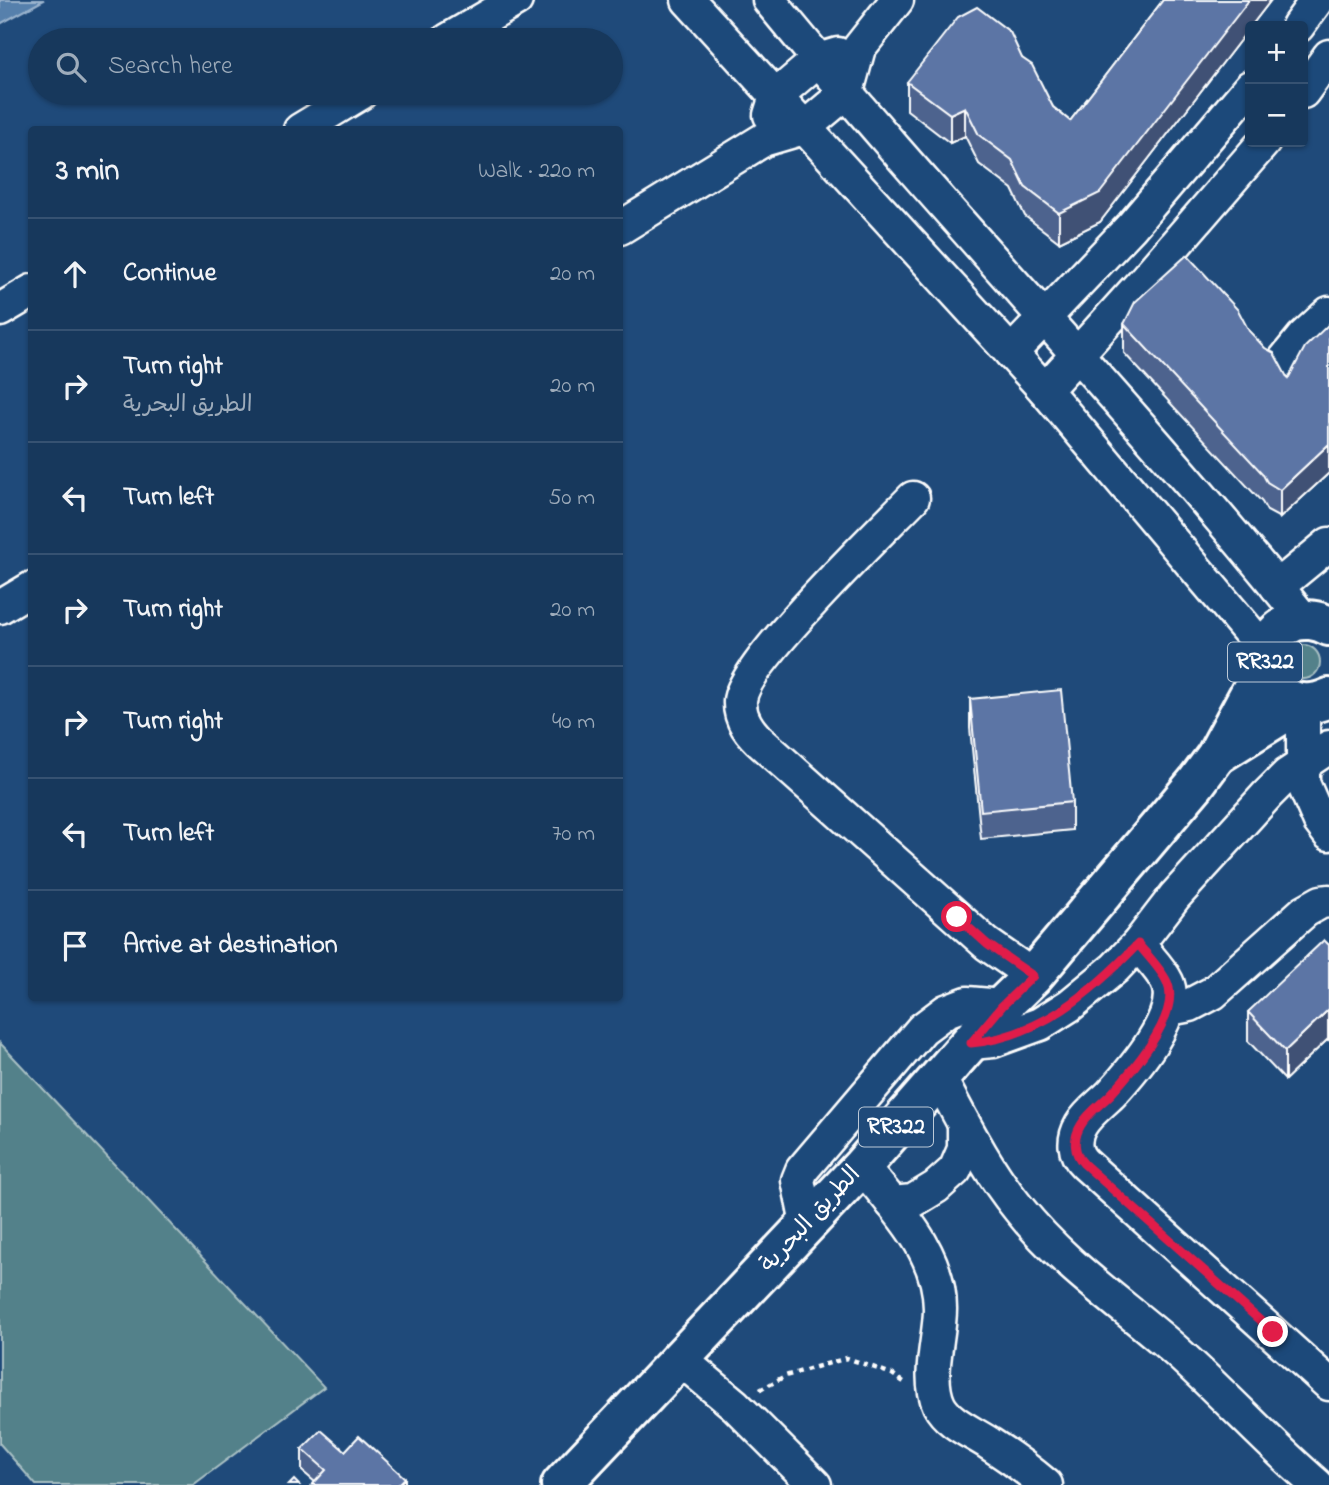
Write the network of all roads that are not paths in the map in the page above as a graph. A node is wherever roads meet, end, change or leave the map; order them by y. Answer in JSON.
{"nodes":[{"id":1,"x":516,"y":0,"type":"edge"},
{"id":2,"x":688,"y":0,"type":"edge"},
{"id":3,"x":769,"y":0,"type":"edge"},
{"id":4,"x":897,"y":0,"type":"edge"},
{"id":5,"x":1317,"y":0,"type":"edge"},
{"id":6,"x":1302,"y":21,"type":"edge"},
{"id":7,"x":468,"y":28,"type":"edge"},
{"id":8,"x":859,"y":48,"type":"junction"},
{"id":9,"x":1329,"y":56,"type":"edge"},
{"id":10,"x":818,"y":60,"type":"junction"},
{"id":11,"x":1308,"y":85,"type":"edge"},
{"id":12,"x":847,"y":92,"type":"junction"},
{"id":13,"x":1245,"y":93,"type":"edge"},
{"id":14,"x":776,"y":96,"type":"junction"},
{"id":15,"x":341,"y":105,"type":"edge"},
{"id":16,"x":307,"y":126,"type":"edge"},
{"id":17,"x":804,"y":128,"type":"junction"},
{"id":18,"x":763,"y":140,"type":"junction"},
{"id":19,"x":1260,"y":147,"type":"edge"},
{"id":20,"x":623,"y":226,"type":"edge"},
{"id":21,"x":28,"y":293,"type":"edge"},
{"id":22,"x":0,"y":310,"type":"edge"},
{"id":23,"x":1329,"y":313,"type":"edge"},
{"id":24,"x":1046,"y":317,"type":"junction"},
{"id":25,"x":1011,"y":353,"type":"junction"},
{"id":26,"x":1079,"y":354,"type":"junction"},
{"id":27,"x":1280,"y":364,"type":"edge"},
{"id":28,"x":1045,"y":390,"type":"junction"},
{"id":29,"x":913,"y":498,"type":"dead end"},
{"id":30,"x":1329,"y":544,"type":"edge"},
{"id":31,"x":1277,"y":587,"type":"junction"},
{"id":32,"x":28,"y":590,"type":"edge"},
{"id":33,"x":0,"y":607,"type":"edge"},
{"id":34,"x":1318,"y":618,"type":"edge"},
{"id":35,"x":1265,"y":658,"type":"junction"},
{"id":36,"x":1310,"y":702,"type":"edge"},
{"id":37,"x":1316,"y":754,"type":"edge"},
{"id":38,"x":1216,"y":755,"type":"junction"},
{"id":39,"x":1329,"y":834,"type":"edge"},
{"id":40,"x":1329,"y":901,"type":"edge"},
{"id":41,"x":1138,"y":944,"type":"junction"},
{"id":42,"x":1033,"y":976,"type":"junction"},
{"id":43,"x":1002,"y":1006,"type":"junction"},
{"id":44,"x":1169,"y":1009,"type":"junction"},
{"id":45,"x":971,"y":1043,"type":"junction"},
{"id":46,"x":939,"y":1077,"type":"junction"},
{"id":47,"x":964,"y":1125,"type":"junction"},
{"id":48,"x":862,"y":1167,"type":"junction"},
{"id":49,"x":892,"y":1203,"type":"junction"},
{"id":50,"x":807,"y":1224,"type":"junction"},
{"id":51,"x":680,"y":1359,"type":"junction"},
{"id":52,"x":1329,"y":1384,"type":"edge"},
{"id":53,"x":561,"y":1485,"type":"edge"},
{"id":54,"x":815,"y":1485,"type":"edge"},
{"id":55,"x":1046,"y":1485,"type":"edge"},
{"id":56,"x":1317,"y":1485,"type":"edge"}],
"edges":[{"from":1,"to":7,"type":"street"},
{"from":2,"to":14,"type":"street"},
{"from":3,"to":10,"type":"street"},
{"from":4,"to":8,"type":"street"},
{"from":5,"to":6,"type":"street"},
{"from":8,"to":10,"type":"street"},
{"from":8,"to":12,"type":"street"},
{"from":9,"to":11,"type":"street"},
{"from":10,"to":12,"type":"street"},
{"from":10,"to":14,"type":"street"},
{"from":12,"to":17,"type":"street"},
{"from":12,"to":24,"type":"street"},
{"from":13,"to":24,"type":"street"},
{"from":14,"to":17,"type":"street"},
{"from":14,"to":18,"type":"street"},
{"from":15,"to":16,"type":"street"},
{"from":17,"to":18,"type":"street"},
{"from":17,"to":25,"type":"street"},
{"from":18,"to":20,"type":"street"},
{"from":19,"to":26,"type":"street"},
{"from":21,"to":22,"type":"street"},
{"from":23,"to":27,"type":"street"},
{"from":24,"to":25,"type":"street"},
{"from":24,"to":26,"type":"street"},
{"from":25,"to":28,"type":"street"},
{"from":26,"to":28,"type":"street"},
{"from":26,"to":31,"type":"street"},
{"from":28,"to":35,"type":"street"},
{"from":29,"to":42,"type":"street"},
{"from":30,"to":31,"type":"street"},
{"from":31,"to":34,"type":"street"},
{"from":32,"to":33,"type":"street"},
{"from":34,"to":35,"type":"main road","number":"RR322"},
{"from":35,"to":36,"type":"main road","number":"RR322"},
{"from":35,"to":38,"type":"main road","name":"الطريق البحرية","number":"RR322"},
{"from":36,"to":37,"type":"street"},
{"from":36,"to":38,"type":"main road","name":"الطريق البحرية","number":"RR322"},
{"from":37,"to":39,"type":"street"},
{"from":37,"to":41,"type":"street"},
{"from":38,"to":42,"type":"main road","name":"الطريق البحرية","number":"RR322"},
{"from":40,"to":44,"type":"street"},
{"from":41,"to":44,"type":"street"},
{"from":41,"to":45,"type":"street"},
{"from":42,"to":43,"type":"main road","name":"الطريق البحرية","number":"RR322"},
{"from":43,"to":45,"type":"main road","name":"الطريق البحرية","number":"RR322"},
{"from":43,"to":50,"type":"street"},
{"from":44,"to":52,"type":"street"},
{"from":45,"to":46,"type":"main road","name":"الطريق البحرية","number":"RR322"},
{"from":46,"to":47,"type":"street"},
{"from":46,"to":48,"type":"main road","name":"الطريق البحرية","number":"RR322"},
{"from":47,"to":49,"type":"street"},
{"from":47,"to":56,"type":"street"},
{"from":48,"to":49,"type":"street"},
{"from":48,"to":50,"type":"main road","name":"الطريق البحرية","number":"RR322"},
{"from":49,"to":55,"type":"street"},
{"from":50,"to":51,"type":"main road","name":"الطريق البحرية","number":"RR322"},
{"from":51,"to":53,"type":"main road","name":"الطريق البحرية","number":"RR322"},
{"from":51,"to":54,"type":"street"}]}
